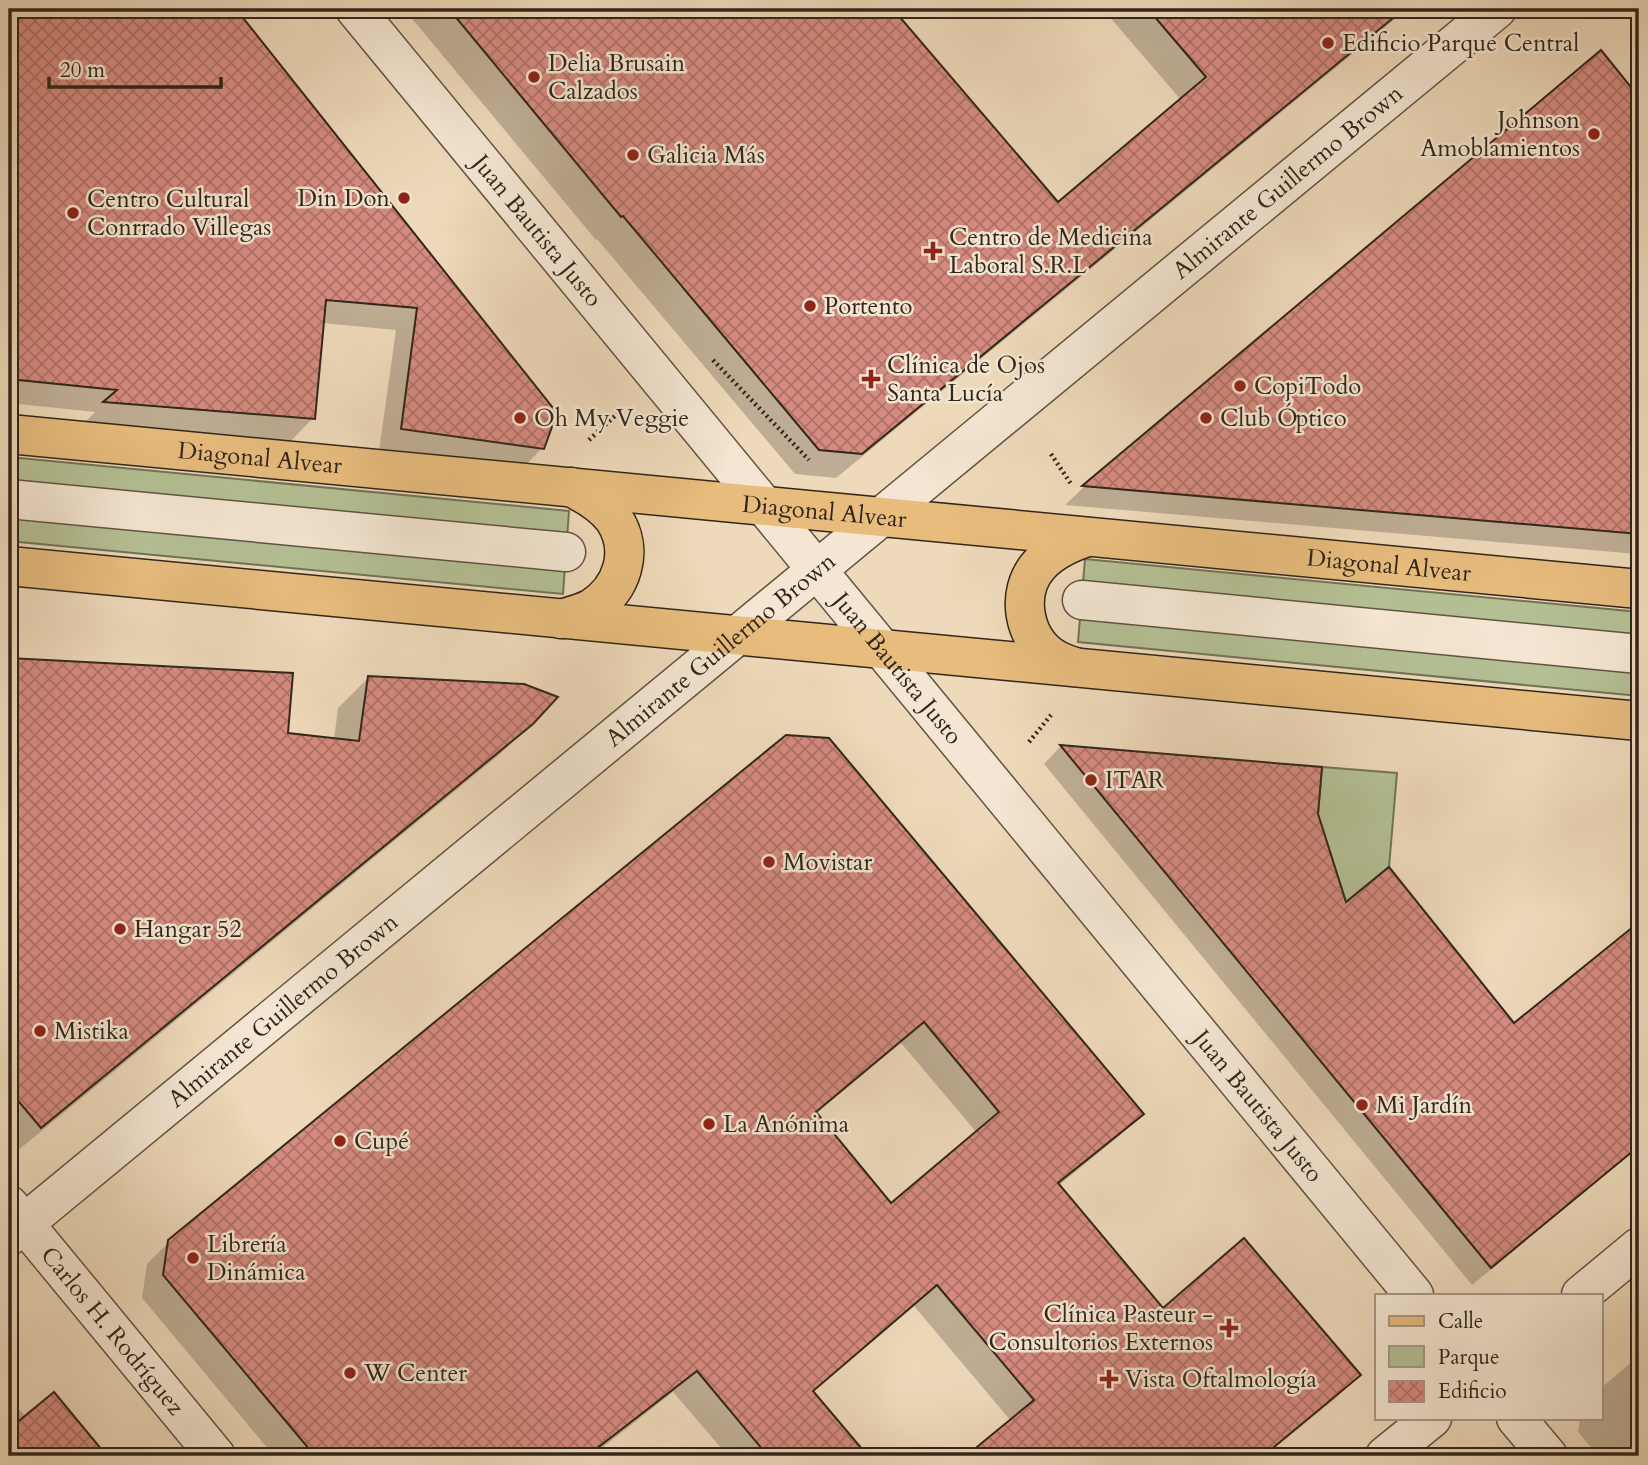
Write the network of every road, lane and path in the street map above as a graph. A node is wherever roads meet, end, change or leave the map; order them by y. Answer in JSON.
{"nodes":[{"id":1,"x":355,"y":9,"type":"edge"},
{"id":2,"x":1497,"y":9,"type":"edge"},
{"id":3,"x":710,"y":357,"type":"dead end"},
{"id":4,"x":619,"y":412,"type":"dead end"},
{"id":5,"x":9,"y":434,"type":"edge"},
{"id":6,"x":582,"y":446,"type":"dead end"},
{"id":7,"x":814,"y":465,"type":"dead end"},
{"id":8,"x":571,"y":487,"type":"junction"},
{"id":9,"x":9,"y":499,"type":"edge"},
{"id":10,"x":764,"y":505,"type":"junction"},
{"id":11,"x":881,"y":516,"type":"junction"},
{"id":12,"x":1087,"y":537,"type":"junction"},
{"id":13,"x":566,"y":552,"type":"dead end"},
{"id":14,"x":9,"y":566,"type":"edge"},
{"id":15,"x":817,"y":570,"type":"junction"},
{"id":16,"x":1639,"y":589,"type":"edge"},
{"id":17,"x":1082,"y":600,"type":"dead end"},
{"id":18,"x":561,"y":619,"type":"junction"},
{"id":19,"x":736,"y":635,"type":"junction"},
{"id":20,"x":883,"y":649,"type":"junction"},
{"id":21,"x":1639,"y":654,"type":"edge"},
{"id":22,"x":1076,"y":667,"type":"junction"},
{"id":23,"x":1639,"y":721,"type":"edge"},
{"id":24,"x":14,"y":1221,"type":"edge"},
{"id":25,"x":1639,"y":1247,"type":"edge"},
{"id":26,"x":1413,"y":1294,"type":"edge"},
{"id":27,"x":1582,"y":1294,"type":"edge"},
{"id":28,"x":1430,"y":1420,"type":"edge"},
{"id":29,"x":1518,"y":1420,"type":"edge"},
{"id":30,"x":216,"y":1456,"type":"edge"},
{"id":31,"x":1385,"y":1456,"type":"edge"},
{"id":32,"x":1548,"y":1456,"type":"edge"}],
"edges":[{"from":1,"to":10,"type":"street","name":"Juan Bautista Justo"},
{"from":2,"to":11,"type":"street","name":"Almirante Guillermo Brown"},
{"from":3,"to":7,"type":"path"},
{"from":4,"to":6,"type":"path"},
{"from":5,"to":8,"type":"main road","name":"Diagonal Alvear"},
{"from":8,"to":10,"type":"main road","name":"Diagonal Alvear"},
{"from":8,"to":18,"type":"main road"},
{"from":9,"to":13,"type":"street"},
{"from":10,"to":11,"type":"main road","name":"Diagonal Alvear"},
{"from":10,"to":15,"type":"street","name":"Juan Bautista Justo"},
{"from":11,"to":12,"type":"main road","name":"Diagonal Alvear"},
{"from":11,"to":15,"type":"street","name":"Almirante Guillermo Brown"},
{"from":12,"to":16,"type":"main road","name":"Diagonal Alvear"},
{"from":12,"to":22,"type":"main road"},
{"from":14,"to":18,"type":"main road"},
{"from":15,"to":19,"type":"street","name":"Almirante Guillermo Brown"},
{"from":15,"to":20,"type":"street","name":"Juan Bautista Justo"},
{"from":17,"to":21,"type":"street"},
{"from":18,"to":19,"type":"main road"},
{"from":19,"to":20,"type":"main road"},
{"from":19,"to":24,"type":"street","name":"Almirante Guillermo Brown"},
{"from":20,"to":22,"type":"main road"},
{"from":20,"to":26,"type":"street","name":"Juan Bautista Justo"},
{"from":22,"to":23,"type":"main road"},
{"from":24,"to":30,"type":"street","name":"Carlos H. Rodríguez"},
{"from":25,"to":27,"type":"street"},
{"from":28,"to":31,"type":"street"},
{"from":29,"to":32,"type":"street"}]}
